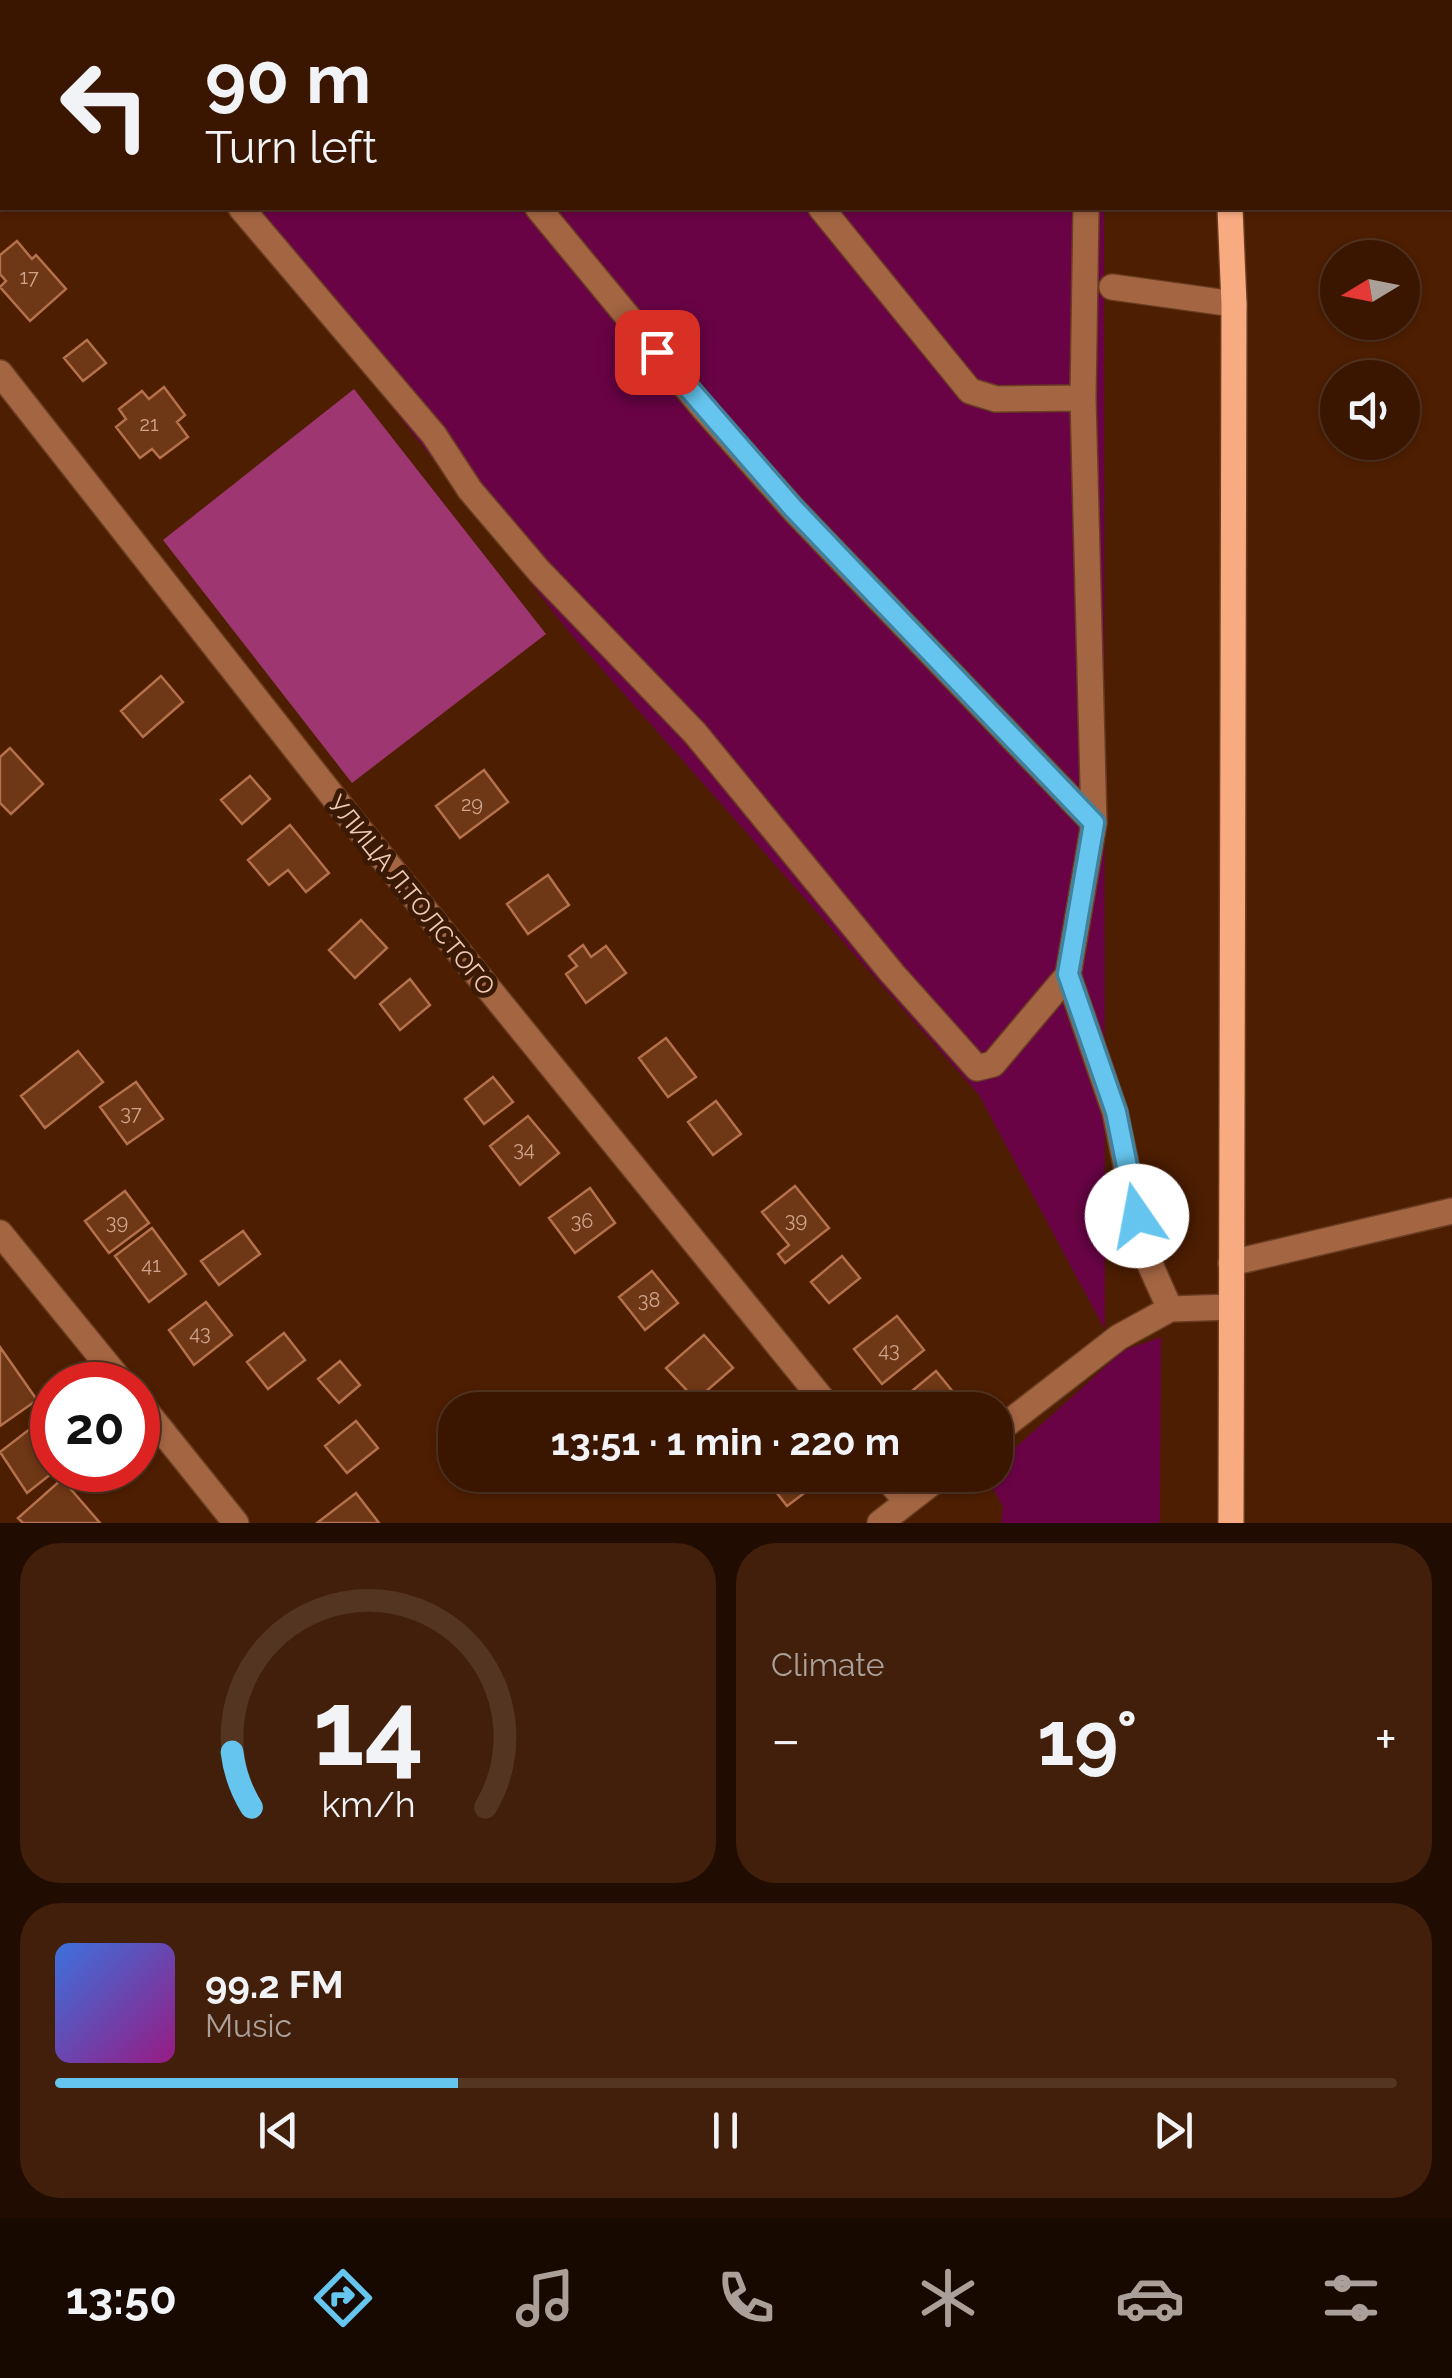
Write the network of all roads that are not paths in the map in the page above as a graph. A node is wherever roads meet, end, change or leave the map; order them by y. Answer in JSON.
{"nodes":[{"id":1,"x":243,"y":210,"type":"edge"},
{"id":2,"x":540,"y":210,"type":"edge"},
{"id":3,"x":823,"y":210,"type":"edge"},
{"id":4,"x":1086,"y":210,"type":"edge"},
{"id":5,"x":1230,"y":210,"type":"edge"},
{"id":6,"x":1112,"y":287,"type":"dead end"},
{"id":7,"x":1234,"y":304,"type":"junction"},
{"id":8,"x":0,"y":373,"type":"edge"},
{"id":9,"x":1083,"y":398,"type":"junction"},
{"id":10,"x":1094,"y":823,"type":"junction"},
{"id":11,"x":1068,"y":974,"type":"junction"},
{"id":12,"x":1452,"y":1211,"type":"edge"},
{"id":13,"x":0,"y":1233,"type":"edge"},
{"id":14,"x":1231,"y":1263,"type":"junction"},
{"id":15,"x":1231,"y":1307,"type":"junction"},
{"id":16,"x":1170,"y":1309,"type":"junction"},
{"id":17,"x":105,"y":1362,"type":"edge"},
{"id":18,"x":817,"y":1392,"type":"edge"},
{"id":19,"x":1013,"y":1420,"type":"edge"},
{"id":20,"x":160,"y":1428,"type":"edge"},
{"id":21,"x":898,"y":1492,"type":"edge"},
{"id":22,"x":920,"y":1492,"type":"edge"},
{"id":23,"x":907,"y":1502,"type":"junction"},
{"id":24,"x":236,"y":1523,"type":"edge"},
{"id":25,"x":880,"y":1523,"type":"edge"},
{"id":26,"x":1231,"y":1523,"type":"edge"}],
"edges":[{"from":1,"to":11,"type":"street"},
{"from":2,"to":10,"type":"street"},
{"from":3,"to":9,"type":"street"},
{"from":4,"to":9,"type":"street"},
{"from":5,"to":7,"type":"main road"},
{"from":6,"to":7,"type":"street"},
{"from":7,"to":14,"type":"main road"},
{"from":8,"to":18,"type":"street","name":"УЛИЦА Л.ТОЛСТОГО"},
{"from":9,"to":10,"type":"street"},
{"from":10,"to":11,"type":"street"},
{"from":11,"to":16,"type":"street"},
{"from":12,"to":14,"type":"street"},
{"from":13,"to":17,"type":"street"},
{"from":14,"to":15,"type":"main road"},
{"from":15,"to":16,"type":"street"},
{"from":15,"to":26,"type":"main road"},
{"from":16,"to":19,"type":"street"},
{"from":20,"to":24,"type":"street"},
{"from":21,"to":23,"type":"street"},
{"from":22,"to":23,"type":"street"},
{"from":23,"to":25,"type":"street"}]}
